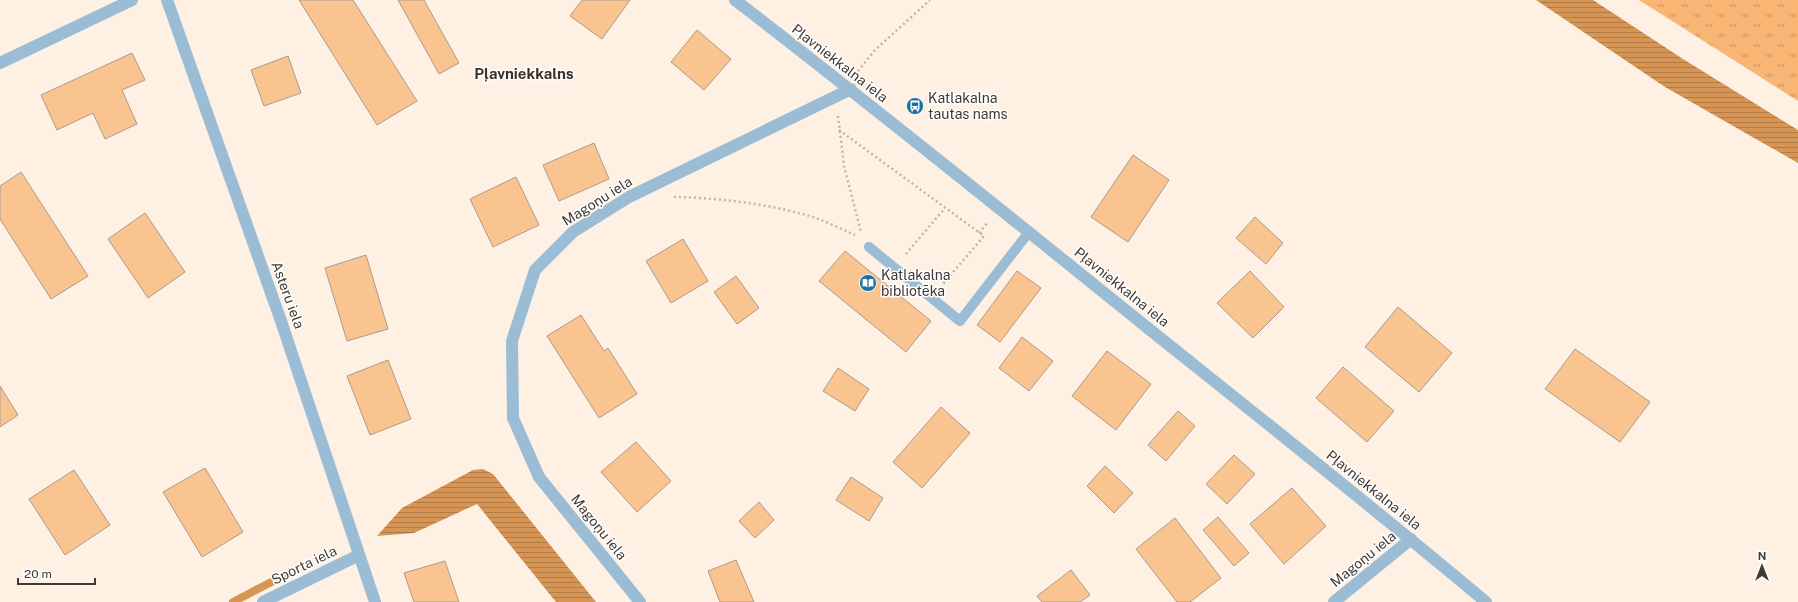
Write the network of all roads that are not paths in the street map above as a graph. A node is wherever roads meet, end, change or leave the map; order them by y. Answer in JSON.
{"nodes":[{"id":1,"x":132,"y":0,"type":"edge"},
{"id":2,"x":167,"y":0,"type":"edge"},
{"id":3,"x":735,"y":0,"type":"edge"},
{"id":4,"x":0,"y":63,"type":"edge"},
{"id":5,"x":847,"y":86,"type":"junction"},
{"id":6,"x":1029,"y":232,"type":"junction"},
{"id":7,"x":869,"y":247,"type":"road end"},
{"id":8,"x":1411,"y":539,"type":"junction"},
{"id":9,"x":359,"y":555,"type":"junction"},
{"id":10,"x":263,"y":602,"type":"edge"},
{"id":11,"x":374,"y":602,"type":"edge"},
{"id":12,"x":640,"y":602,"type":"edge"},
{"id":13,"x":1334,"y":602,"type":"edge"},
{"id":14,"x":1486,"y":602,"type":"edge"}],
"edges":[{"from":1,"to":4,"type":"street"},
{"from":2,"to":9,"type":"street","name":"Asteru iela"},
{"from":3,"to":5,"type":"street","name":"Pļavniekkalna iela"},
{"from":5,"to":6,"type":"street","name":"Pļavniekkalna iela"},
{"from":5,"to":12,"type":"street","name":"Magoņu iela"},
{"from":6,"to":7,"type":"lane"},
{"from":6,"to":8,"type":"street","name":"Pļavniekkalna iela"},
{"from":8,"to":13,"type":"street","name":"Magoņu iela"},
{"from":8,"to":14,"type":"street","name":"Pļavniekkalna iela"},
{"from":9,"to":10,"type":"street","name":"Sporta iela"},
{"from":9,"to":11,"type":"street","name":"Asteru iela"}]}
